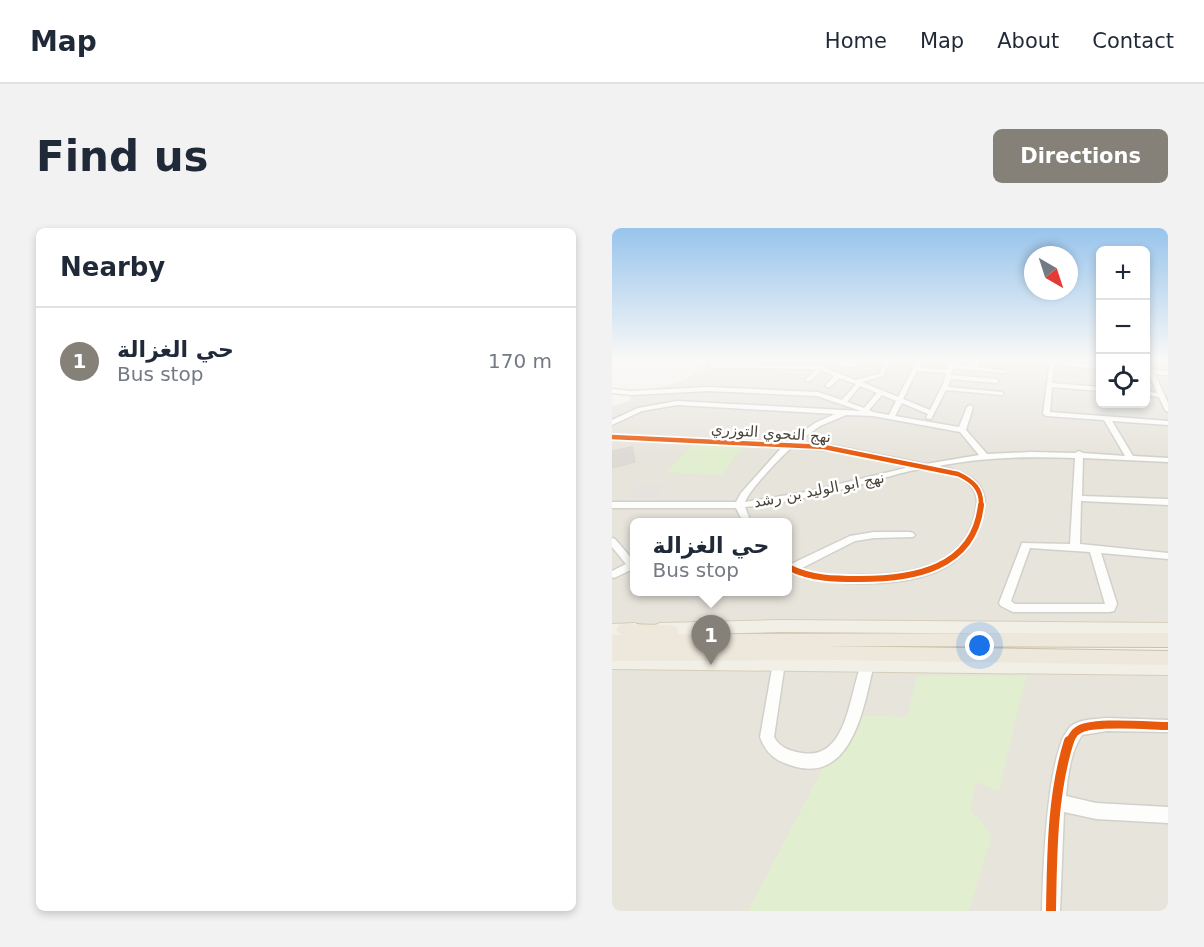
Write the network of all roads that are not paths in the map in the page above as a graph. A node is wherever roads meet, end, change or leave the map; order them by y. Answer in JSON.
{"nodes":[{"id":1,"x":793,"y":393,"type":"edge"},
{"id":2,"x":849,"y":393,"type":"edge"},
{"id":3,"x":880,"y":393,"type":"edge"},
{"id":4,"x":883,"y":393,"type":"edge"},
{"id":5,"x":905,"y":393,"type":"edge"},
{"id":6,"x":942,"y":393,"type":"edge"},
{"id":7,"x":989,"y":393,"type":"edge"},
{"id":8,"x":1048,"y":393,"type":"edge"},
{"id":9,"x":1000,"y":394,"type":"dead end"},
{"id":10,"x":1150,"y":394,"type":"edge"},
{"id":11,"x":1161,"y":395,"type":"joint"},
{"id":12,"x":901,"y":400,"type":"junction"},
{"id":13,"x":844,"y":402,"type":"junction"},
{"id":14,"x":970,"y":408,"type":"dead end"},
{"id":15,"x":862,"y":409,"type":"junction"},
{"id":16,"x":1168,"y":410,"type":"edge"},
{"id":17,"x":848,"y":413,"type":"junction"},
{"id":18,"x":932,"y":413,"type":"junction"},
{"id":19,"x":873,"y":414,"type":"junction"},
{"id":20,"x":891,"y":418,"type":"junction"},
{"id":21,"x":1107,"y":419,"type":"junction"},
{"id":22,"x":612,"y":423,"type":"edge"},
{"id":23,"x":1168,"y":423,"type":"edge"},
{"id":24,"x":927,"y":425,"type":"junction"},
{"id":25,"x":962,"y":430,"type":"junction"},
{"id":26,"x":612,"y":437,"type":"edge"},
{"id":27,"x":787,"y":446,"type":"junction"},
{"id":28,"x":984,"y":454,"type":"junction"},
{"id":29,"x":1080,"y":455,"type":"junction"},
{"id":30,"x":1130,"y":457,"type":"junction"},
{"id":31,"x":1168,"y":458,"type":"edge"},
{"id":32,"x":916,"y":464,"type":"junction"},
{"id":33,"x":927,"y":466,"type":"junction"},
{"id":34,"x":1076,"y":498,"type":"junction"},
{"id":35,"x":612,"y":501,"type":"edge"},
{"id":36,"x":740,"y":502,"type":"junction"},
{"id":37,"x":1168,"y":502,"type":"edge"},
{"id":38,"x":612,"y":505,"type":"edge"},
{"id":39,"x":746,"y":518,"type":"edge"},
{"id":40,"x":910,"y":536,"type":"dead end"},
{"id":41,"x":612,"y":541,"type":"edge"},
{"id":42,"x":1077,"y":548,"type":"junction"},
{"id":43,"x":1095,"y":550,"type":"junction"},
{"id":44,"x":1168,"y":556,"type":"edge"},
{"id":45,"x":630,"y":563,"type":"edge"},
{"id":46,"x":630,"y":565,"type":"edge"},
{"id":47,"x":792,"y":567,"type":"edge"},
{"id":48,"x":792,"y":569,"type":"edge"},
{"id":49,"x":614,"y":574,"type":"dead end"},
{"id":50,"x":1088,"y":629,"type":"junction"},
{"id":51,"x":1168,"y":629,"type":"edge"},
{"id":52,"x":619,"y":630,"type":"edge"},
{"id":53,"x":838,"y":639,"type":"junction"},
{"id":54,"x":1168,"y":640,"type":"edge"},
{"id":55,"x":612,"y":642,"type":"edge"},
{"id":56,"x":612,"y":654,"type":"edge"},
{"id":57,"x":1003,"y":655,"type":"junction"},
{"id":58,"x":1168,"y":659,"type":"edge"},
{"id":59,"x":612,"y":662,"type":"edge"},
{"id":60,"x":725,"y":662,"type":"junction"},
{"id":61,"x":779,"y":663,"type":"junction"},
{"id":62,"x":868,"y":664,"type":"junction"},
{"id":63,"x":1168,"y":668,"type":"edge"},
{"id":64,"x":1168,"y":726,"type":"edge"},
{"id":65,"x":1057,"y":802,"type":"junction"},
{"id":66,"x":1168,"y":815,"type":"edge"},
{"id":67,"x":1051,"y":911,"type":"edge"}],
"edges":[{"from":1,"to":13,"type":"street"},
{"from":2,"to":13,"type":"street"},
{"from":3,"to":15,"type":"street"},
{"from":4,"to":12,"type":"street"},
{"from":5,"to":12,"type":"street"},
{"from":6,"to":18,"type":"street"},
{"from":7,"to":9,"type":"street"},
{"from":8,"to":21,"type":"street"},
{"from":10,"to":11,"type":"street"},
{"from":11,"to":16,"type":"street"},
{"from":12,"to":18,"type":"street"},
{"from":12,"to":20,"type":"street"},
{"from":13,"to":15,"type":"street"},
{"from":14,"to":25,"type":"street"},
{"from":15,"to":17,"type":"street"},
{"from":15,"to":19,"type":"street"},
{"from":17,"to":19,"type":"street"},
{"from":17,"to":22,"type":"street"},
{"from":17,"to":27,"type":"street"},
{"from":18,"to":24,"type":"street"},
{"from":19,"to":20,"type":"street"},
{"from":20,"to":24,"type":"street"},
{"from":21,"to":23,"type":"street"},
{"from":21,"to":30,"type":"street"},
{"from":24,"to":25,"type":"street"},
{"from":25,"to":28,"type":"street"},
{"from":26,"to":27,"type":"street","name":"نهج النحوي التوزري"},
{"from":27,"to":32,"type":"street","name":"نهج النحوي التوزري"},
{"from":27,"to":36,"type":"street"},
{"from":28,"to":29,"type":"street","name":"نهج ابو الوليد بن رشد"},
{"from":28,"to":32,"type":"street","name":"نهج ابو الوليد بن رشد"},
{"from":28,"to":33,"type":"street","name":"نهج ابو الوليد بن رشد"},
{"from":29,"to":30,"type":"street","name":"نهج ابو الوليد بن رشد"},
{"from":29,"to":34,"type":"street"},
{"from":30,"to":31,"type":"street","name":"نهج ابو الوليد بن رشد"},
{"from":32,"to":33,"type":"street","name":"نهج النحوي التوزري"},
{"from":32,"to":36,"type":"street","name":"نهج ابو الوليد بن رشد"},
{"from":33,"to":36,"type":"street","name":"نهج ابو الوليد بن رشد"},
{"from":33,"to":48,"type":"street","name":"نهج النحوي التوزري"},
{"from":34,"to":37,"type":"street"},
{"from":34,"to":42,"type":"street"},
{"from":35,"to":36,"type":"street","name":"نهج ابو الوليد بن رشد"},
{"from":36,"to":38,"type":"street","name":"نهج ابو الوليد بن رشد"},
{"from":36,"to":39,"type":"street"},
{"from":40,"to":47,"type":"street"},
{"from":41,"to":45,"type":"street"},
{"from":42,"to":43,"type":"street"},
{"from":42,"to":43,"type":"street"},
{"from":43,"to":44,"type":"street"},
{"from":46,"to":49,"type":"street"},
{"from":50,"to":51,"type":"main road"},
{"from":50,"to":52,"type":"main road"},
{"from":50,"to":53,"type":"highway"},
{"from":52,"to":53,"type":"highway"},
{"from":53,"to":54,"type":"highway"},
{"from":53,"to":55,"type":"highway"},
{"from":56,"to":57,"type":"highway"},
{"from":57,"to":58,"type":"highway"},
{"from":57,"to":60,"type":"highway"},
{"from":59,"to":60,"type":"main road"},
{"from":60,"to":61,"type":"main road"},
{"from":61,"to":62,"type":"main road"},
{"from":61,"to":62,"type":"street"},
{"from":62,"to":63,"type":"main road"},
{"from":64,"to":65,"type":"street"},
{"from":65,"to":66,"type":"street"},
{"from":65,"to":67,"type":"street"}]}
